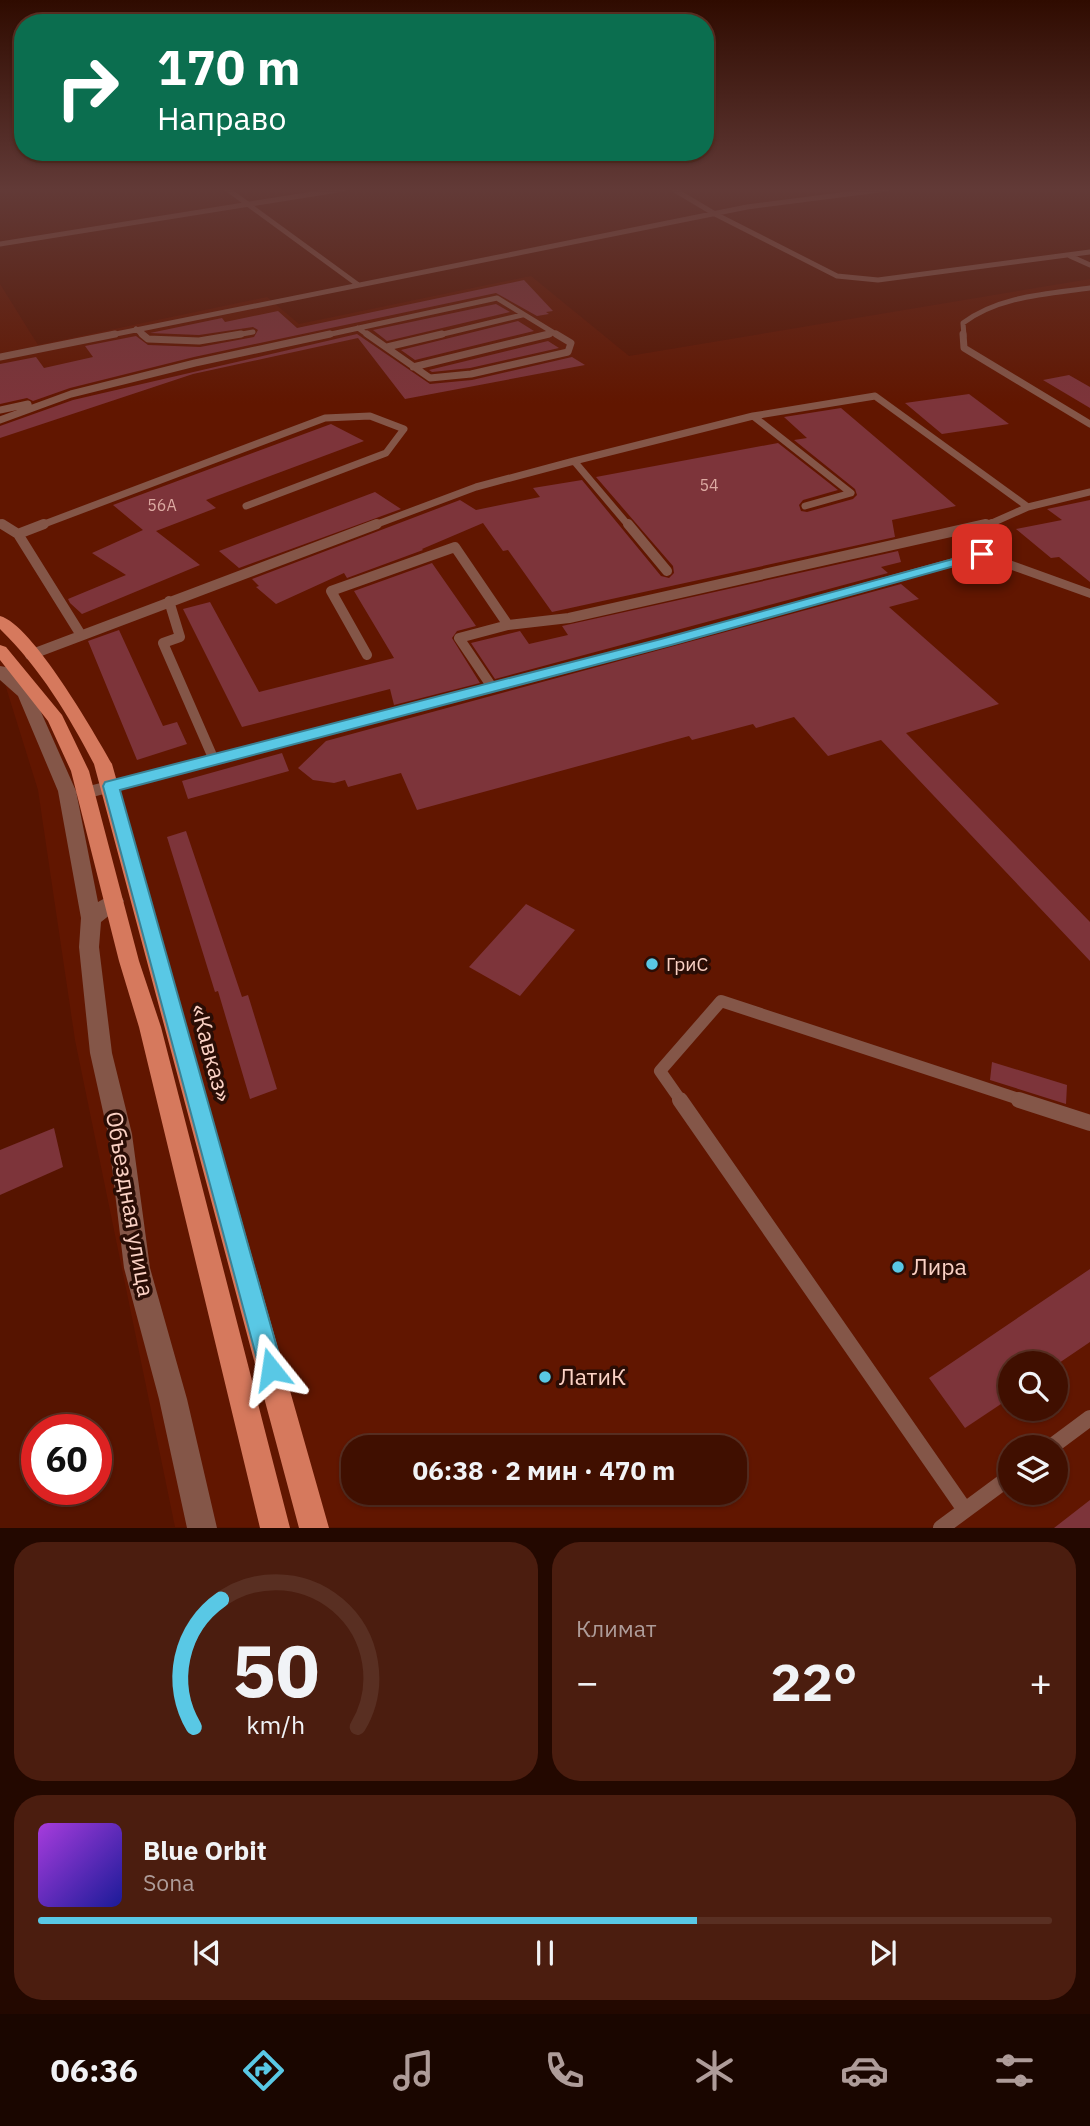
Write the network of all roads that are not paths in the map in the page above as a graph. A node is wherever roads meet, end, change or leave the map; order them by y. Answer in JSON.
{"nodes":[{"id":1,"x":324,"y":260,"type":"edge"},
{"id":2,"x":478,"y":260,"type":"edge"},
{"id":3,"x":805,"y":260,"type":"edge"},
{"id":4,"x":1028,"y":260,"type":"edge"},
{"id":5,"x":357,"y":284,"type":"junction"},
{"id":6,"x":1090,"y":288,"type":"edge"},
{"id":7,"x":522,"y":315,"type":"junction"},
{"id":8,"x":358,"y":328,"type":"junction"},
{"id":9,"x":136,"y":329,"type":"junction"},
{"id":10,"x":253,"y":332,"type":"dead end"},
{"id":11,"x":553,"y":333,"type":"junction"},
{"id":12,"x":387,"y":347,"type":"junction"},
{"id":13,"x":0,"y":357,"type":"edge"},
{"id":14,"x":412,"y":367,"type":"junction"},
{"id":15,"x":71,"y":394,"type":"junction"},
{"id":16,"x":0,"y":410,"type":"edge"},
{"id":17,"x":753,"y":416,"type":"junction"},
{"id":18,"x":0,"y":420,"type":"edge"},
{"id":19,"x":1090,"y":424,"type":"edge"},
{"id":20,"x":574,"y":461,"type":"junction"},
{"id":21,"x":1090,"y":492,"type":"edge"},
{"id":22,"x":246,"y":506,"type":"dead end"},
{"id":23,"x":805,"y":506,"type":"dead end"},
{"id":24,"x":1028,"y":506,"type":"junction"},
{"id":25,"x":0,"y":523,"type":"edge"},
{"id":26,"x":992,"y":523,"type":"junction"},
{"id":27,"x":18,"y":534,"type":"junction"},
{"id":28,"x":982,"y":554,"type":"junction"},
{"id":29,"x":667,"y":571,"type":"dead end"},
{"id":30,"x":1090,"y":594,"type":"edge"},
{"id":31,"x":169,"y":601,"type":"junction"},
{"id":32,"x":0,"y":621,"type":"edge"},
{"id":33,"x":508,"y":625,"type":"junction"},
{"id":34,"x":82,"y":635,"type":"junction"},
{"id":35,"x":0,"y":650,"type":"edge"},
{"id":36,"x":30,"y":655,"type":"junction"},
{"id":37,"x":368,"y":655,"type":"dead end"},
{"id":38,"x":0,"y":671,"type":"edge"},
{"id":39,"x":492,"y":687,"type":"junction"},
{"id":40,"x":214,"y":760,"type":"junction"},
{"id":41,"x":111,"y":786,"type":"junction"},
{"id":42,"x":85,"y":793,"type":"junction"},
{"id":43,"x":114,"y":901,"type":"junction"},
{"id":44,"x":92,"y":918,"type":"junction"},
{"id":45,"x":1090,"y":1123,"type":"edge"},
{"id":46,"x":1090,"y":1418,"type":"edge"},
{"id":47,"x":1067,"y":1435,"type":"edge"},
{"id":48,"x":998,"y":1486,"type":"edge"},
{"id":49,"x":965,"y":1510,"type":"junction"},
{"id":50,"x":202,"y":1528,"type":"edge"},
{"id":51,"x":275,"y":1528,"type":"edge"},
{"id":52,"x":314,"y":1528,"type":"edge"},
{"id":53,"x":941,"y":1528,"type":"edge"}],
"edges":[{"from":1,"to":5,"type":"lane"},
{"from":2,"to":5,"type":"lane"},
{"from":3,"to":4,"type":"lane"},
{"from":5,"to":9,"type":"lane"},
{"from":6,"to":19,"type":"lane"},
{"from":7,"to":8,"type":"lane"},
{"from":7,"to":11,"type":"lane"},
{"from":7,"to":12,"type":"lane"},
{"from":8,"to":12,"type":"lane"},
{"from":8,"to":15,"type":"lane"},
{"from":9,"to":10,"type":"lane"},
{"from":9,"to":13,"type":"lane"},
{"from":11,"to":14,"type":"lane"},
{"from":11,"to":14,"type":"lane"},
{"from":12,"to":14,"type":"lane"},
{"from":15,"to":16,"type":"lane"},
{"from":15,"to":18,"type":"lane"},
{"from":17,"to":20,"type":"lane"},
{"from":17,"to":23,"type":"lane"},
{"from":17,"to":24,"type":"lane"},
{"from":20,"to":29,"type":"lane"},
{"from":20,"to":31,"type":"lane"},
{"from":21,"to":24,"type":"lane"},
{"from":22,"to":27,"type":"lane"},
{"from":24,"to":26,"type":"lane"},
{"from":25,"to":27,"type":"lane"},
{"from":26,"to":28,"type":"lane"},
{"from":26,"to":33,"type":"lane"},
{"from":27,"to":34,"type":"lane"},
{"from":28,"to":30,"type":"street"},
{"from":28,"to":39,"type":"street"},
{"from":31,"to":34,"type":"lane"},
{"from":31,"to":40,"type":"lane"},
{"from":32,"to":36,"type":"main road","name":"«Кавказ»"},
{"from":33,"to":37,"type":"lane"},
{"from":33,"to":39,"type":"lane"},
{"from":34,"to":36,"type":"lane"},
{"from":35,"to":42,"type":"main road"},
{"from":36,"to":41,"type":"main road","name":"«Кавказ»"},
{"from":38,"to":44,"type":"street","name":"Объездная улица"},
{"from":39,"to":40,"type":"street"},
{"from":40,"to":41,"type":"street"},
{"from":41,"to":42,"type":"street"},
{"from":41,"to":52,"type":"main road","name":"«Кавказ»"},
{"from":42,"to":43,"type":"main road"},
{"from":43,"to":44,"type":"street"},
{"from":43,"to":51,"type":"main road"},
{"from":44,"to":50,"type":"street","name":"Объездная улица"},
{"from":45,"to":49,"type":"lane"},
{"from":46,"to":47,"type":"lane"},
{"from":48,"to":49,"type":"lane"},
{"from":49,"to":53,"type":"lane"}]}
